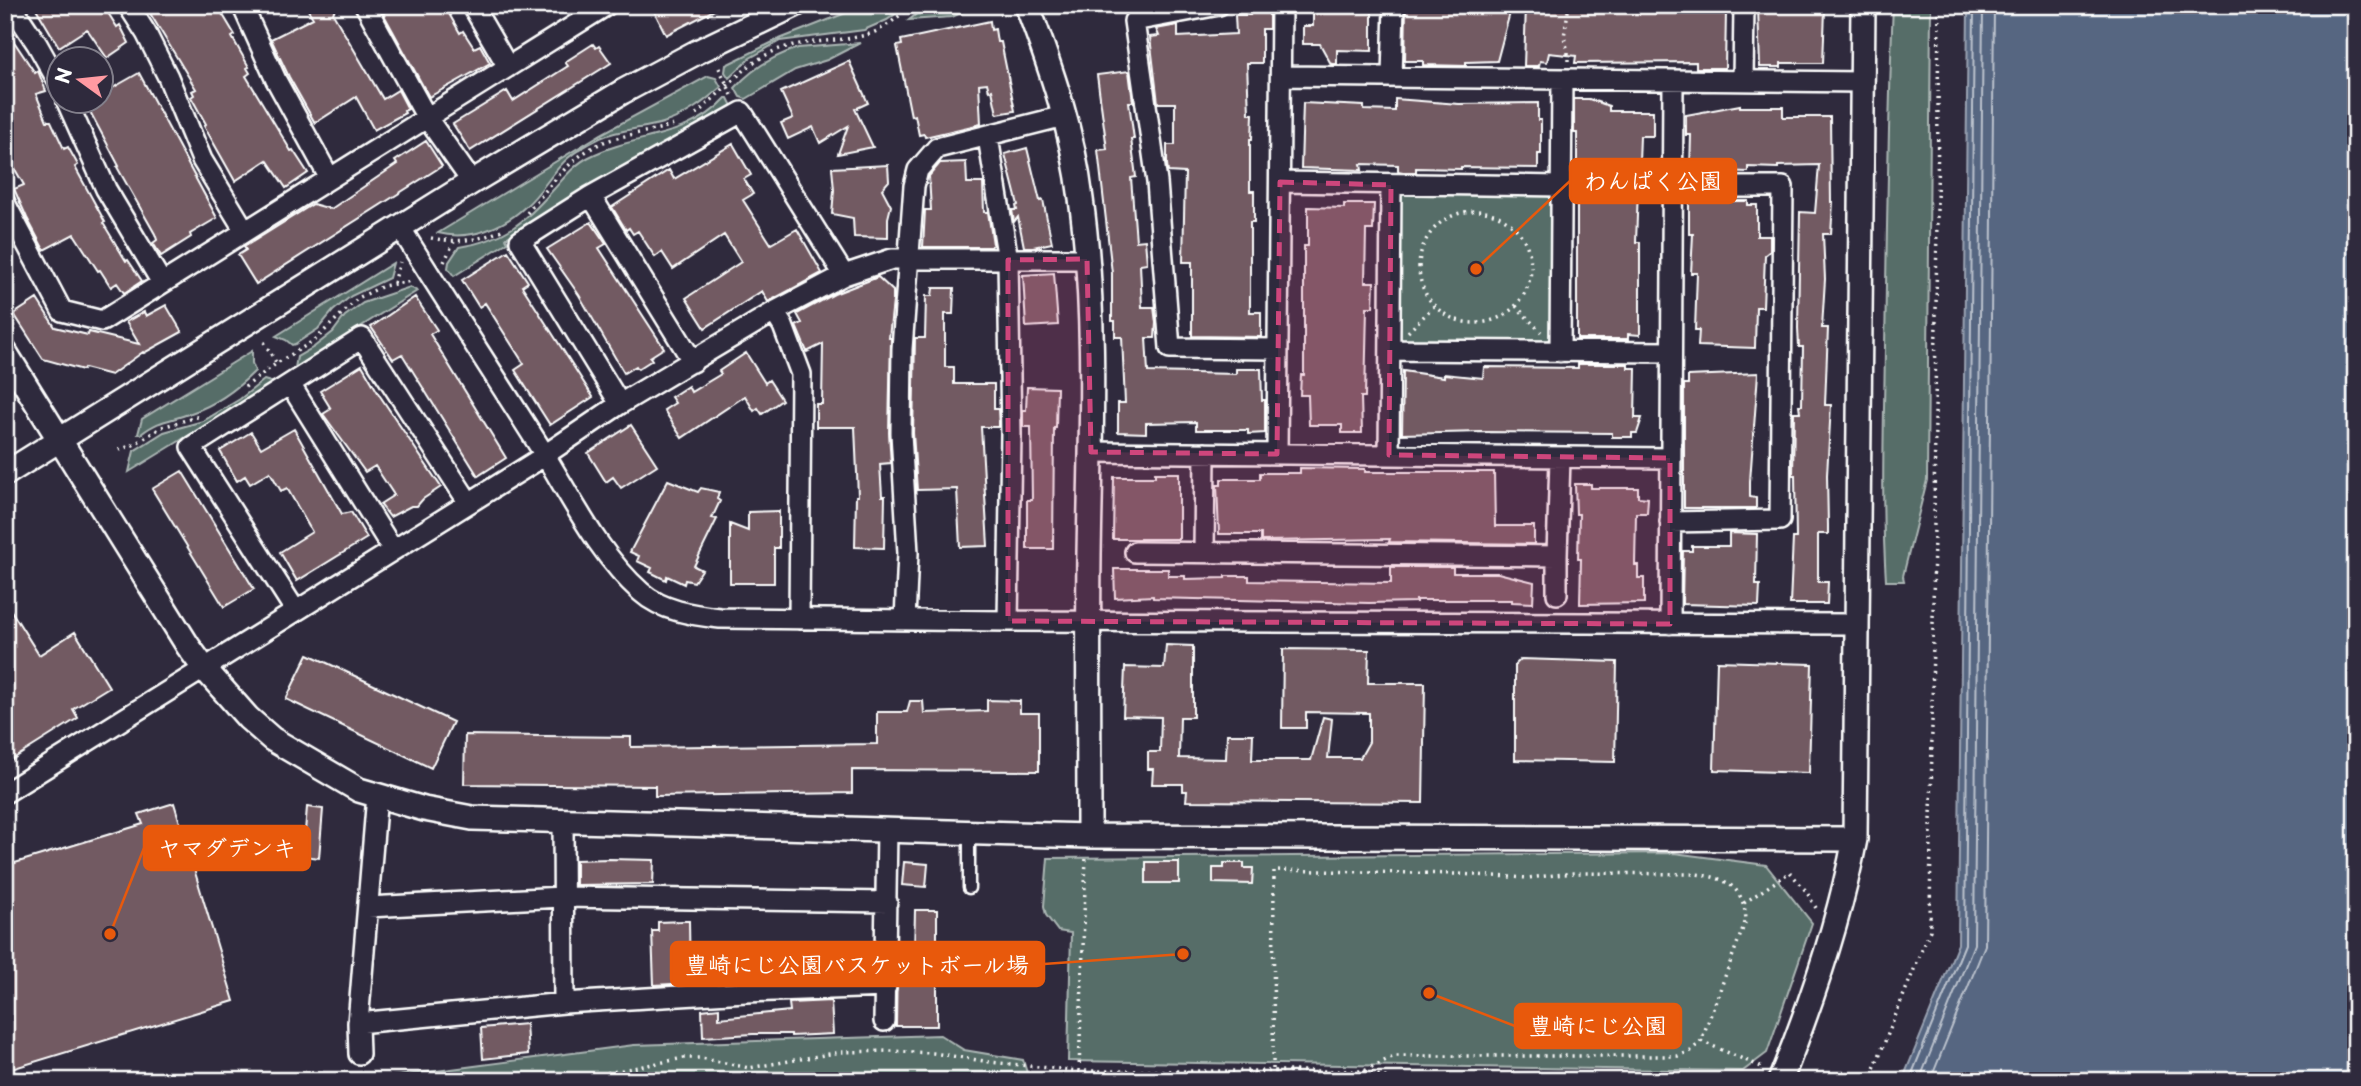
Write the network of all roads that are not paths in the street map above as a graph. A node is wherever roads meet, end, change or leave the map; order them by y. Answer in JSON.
{"nodes":[{"id":1,"x":11,"y":5,"type":"edge"},
{"id":2,"x":128,"y":5,"type":"edge"},
{"id":3,"x":242,"y":5,"type":"edge"},
{"id":4,"x":365,"y":5,"type":"edge"},
{"id":5,"x":472,"y":5,"type":"edge"},
{"id":6,"x":795,"y":5,"type":"edge"},
{"id":7,"x":1027,"y":5,"type":"edge"},
{"id":8,"x":1219,"y":5,"type":"edge"},
{"id":9,"x":1281,"y":5,"type":"edge"},
{"id":10,"x":1394,"y":5,"type":"edge"},
{"id":11,"x":1744,"y":5,"type":"edge"},
{"id":12,"x":1863,"y":5,"type":"edge"},
{"id":13,"x":600,"y":7,"type":"edge"},
{"id":14,"x":1133,"y":13,"type":"edge"},
{"id":15,"x":46,"y":60,"type":"edge"},
{"id":16,"x":508,"y":67,"type":"junction"},
{"id":17,"x":1282,"y":76,"type":"junction"},
{"id":18,"x":1392,"y":76,"type":"junction"},
{"id":19,"x":1562,"y":79,"type":"junction"},
{"id":20,"x":1673,"y":81,"type":"junction"},
{"id":21,"x":1743,"y":81,"type":"junction"},
{"id":22,"x":1862,"y":82,"type":"junction"},
{"id":23,"x":73,"y":116,"type":"edge"},
{"id":24,"x":1064,"y":116,"type":"junction"},
{"id":25,"x":427,"y":118,"type":"junction"},
{"id":26,"x":988,"y":137,"type":"junction"},
{"id":27,"x":329,"y":177,"type":"junction"},
{"id":28,"x":472,"y":182,"type":"junction"},
{"id":29,"x":1280,"y":182,"type":"junction"},
{"id":30,"x":1391,"y":185,"type":"junction"},
{"id":31,"x":1560,"y":187,"type":"junction"},
{"id":32,"x":1672,"y":187,"type":"junction"},
{"id":33,"x":591,"y":196,"type":"junction"},
{"id":34,"x":5,"y":203,"type":"edge"},
{"id":35,"x":400,"y":227,"type":"junction"},
{"id":36,"x":245,"y":231,"type":"junction"},
{"id":37,"x":12,"y":236,"type":"edge"},
{"id":38,"x":909,"y":258,"type":"junction"},
{"id":39,"x":1087,"y":259,"type":"junction"},
{"id":40,"x":1008,"y":260,"type":"junction"},
{"id":41,"x":844,"y":275,"type":"junction"},
{"id":42,"x":162,"y":283,"type":"junction"},
{"id":43,"x":774,"y":312,"type":"junction"},
{"id":44,"x":1278,"y":349,"type":"junction"},
{"id":45,"x":1390,"y":350,"type":"junction"},
{"id":46,"x":5,"y":352,"type":"edge"},
{"id":47,"x":1560,"y":352,"type":"junction"},
{"id":48,"x":1671,"y":352,"type":"junction"},
{"id":49,"x":693,"y":362,"type":"junction"},
{"id":50,"x":290,"y":384,"type":"junction"},
{"id":51,"x":620,"y":404,"type":"junction"},
{"id":52,"x":59,"y":438,"type":"junction"},
{"id":53,"x":1091,"y":452,"type":"junction"},
{"id":54,"x":1205,"y":453,"type":"junction"},
{"id":55,"x":1277,"y":454,"type":"junction"},
{"id":56,"x":545,"y":455,"type":"junction"},
{"id":57,"x":1389,"y":455,"type":"junction"},
{"id":58,"x":1560,"y":458,"type":"junction"},
{"id":59,"x":1670,"y":458,"type":"junction"},
{"id":60,"x":5,"y":474,"type":"edge"},
{"id":61,"x":469,"y":503,"type":"junction"},
{"id":62,"x":1670,"y":522,"type":"junction"},
{"id":63,"x":393,"y":550,"type":"junction"},
{"id":64,"x":1135,"y":552,"type":"dead end"},
{"id":65,"x":1204,"y":552,"type":"junction"},
{"id":66,"x":1557,"y":556,"type":"junction"},
{"id":67,"x":1557,"y":594,"type":"dead end"},
{"id":68,"x":295,"y":611,"type":"junction"},
{"id":69,"x":799,"y":619,"type":"junction"},
{"id":70,"x":905,"y":621,"type":"junction"},
{"id":71,"x":1008,"y":621,"type":"junction"},
{"id":72,"x":1088,"y":621,"type":"junction"},
{"id":73,"x":1670,"y":624,"type":"junction"},
{"id":74,"x":1857,"y":624,"type":"junction"},
{"id":75,"x":204,"y":668,"type":"junction"},
{"id":76,"x":5,"y":793,"type":"edge"},
{"id":77,"x":377,"y":795,"type":"junction"},
{"id":78,"x":564,"y":821,"type":"junction"},
{"id":79,"x":887,"y":830,"type":"junction"},
{"id":80,"x":969,"y":832,"type":"junction"},
{"id":81,"x":1855,"y":839,"type":"junction"},
{"id":82,"x":1088,"y":846,"type":"junction"},
{"id":83,"x":969,"y":888,"type":"dead end"},
{"id":84,"x":562,"y":897,"type":"junction"},
{"id":85,"x":887,"y":902,"type":"junction"},
{"id":86,"x":368,"y":907,"type":"junction"},
{"id":87,"x":886,"y":987,"type":"junction"},
{"id":88,"x":564,"y":1003,"type":"junction"},
{"id":89,"x":884,"y":1021,"type":"dead end"},
{"id":90,"x":358,"y":1023,"type":"junction"},
{"id":91,"x":359,"y":1054,"type":"dead end"},
{"id":92,"x":1775,"y":1076,"type":"edge"}],
"edges":[{"from":1,"to":15,"type":"street"},
{"from":2,"to":36,"type":"street"},
{"from":3,"to":27,"type":"street"},
{"from":4,"to":25,"type":"street"},
{"from":5,"to":16,"type":"street"},
{"from":6,"to":28,"type":"street"},
{"from":7,"to":24,"type":"street"},
{"from":8,"to":14,"type":"street"},
{"from":9,"to":17,"type":"street"},
{"from":10,"to":18,"type":"street"},
{"from":11,"to":21,"type":"street"},
{"from":12,"to":22,"type":"street"},
{"from":13,"to":16,"type":"street"},
{"from":14,"to":44,"type":"street"},
{"from":16,"to":25,"type":"street"},
{"from":17,"to":18,"type":"street"},
{"from":17,"to":29,"type":"street"},
{"from":18,"to":19,"type":"street"},
{"from":19,"to":20,"type":"street"},
{"from":19,"to":31,"type":"street"},
{"from":20,"to":21,"type":"street"},
{"from":20,"to":32,"type":"street"},
{"from":21,"to":22,"type":"street"},
{"from":22,"to":74,"type":"street"},
{"from":23,"to":42,"type":"street"},
{"from":24,"to":26,"type":"street"},
{"from":24,"to":39,"type":"street"},
{"from":25,"to":27,"type":"street"},
{"from":25,"to":28,"type":"street"},
{"from":26,"to":38,"type":"street"},
{"from":26,"to":40,"type":"street"},
{"from":27,"to":36,"type":"street"},
{"from":28,"to":35,"type":"street"},
{"from":29,"to":30,"type":"street"},
{"from":29,"to":44,"type":"street"},
{"from":30,"to":31,"type":"street"},
{"from":30,"to":45,"type":"street"},
{"from":31,"to":47,"type":"street"},
{"from":32,"to":48,"type":"street"},
{"from":32,"to":62,"type":"street"},
{"from":33,"to":41,"type":"street"},
{"from":33,"to":49,"type":"street"},
{"from":33,"to":51,"type":"street"},
{"from":34,"to":37,"type":"street"},
{"from":35,"to":52,"type":"street"},
{"from":35,"to":56,"type":"street"},
{"from":36,"to":42,"type":"street"},
{"from":37,"to":42,"type":"street"},
{"from":38,"to":40,"type":"street"},
{"from":38,"to":41,"type":"street"},
{"from":38,"to":70,"type":"street"},
{"from":39,"to":40,"type":"street"},
{"from":39,"to":53,"type":"street"},
{"from":40,"to":71,"type":"street"},
{"from":41,"to":43,"type":"street"},
{"from":43,"to":49,"type":"street"},
{"from":43,"to":69,"type":"street"},
{"from":44,"to":55,"type":"street"},
{"from":45,"to":47,"type":"street"},
{"from":45,"to":57,"type":"street"},
{"from":46,"to":52,"type":"street"},
{"from":47,"to":48,"type":"street"},
{"from":48,"to":59,"type":"street"},
{"from":49,"to":51,"type":"street"},
{"from":50,"to":61,"type":"street"},
{"from":50,"to":63,"type":"street"},
{"from":50,"to":68,"type":"street"},
{"from":51,"to":56,"type":"street"},
{"from":52,"to":60,"type":"street"},
{"from":52,"to":75,"type":"street"},
{"from":53,"to":54,"type":"street"},
{"from":53,"to":72,"type":"street"},
{"from":54,"to":55,"type":"street"},
{"from":54,"to":65,"type":"street"},
{"from":55,"to":57,"type":"street"},
{"from":56,"to":61,"type":"street"},
{"from":56,"to":69,"type":"street"},
{"from":57,"to":58,"type":"street"},
{"from":58,"to":59,"type":"street"},
{"from":58,"to":66,"type":"street"},
{"from":59,"to":62,"type":"street"},
{"from":61,"to":63,"type":"street"},
{"from":62,"to":73,"type":"street"},
{"from":63,"to":68,"type":"street"},
{"from":64,"to":65,"type":"street"},
{"from":65,"to":66,"type":"street"},
{"from":66,"to":67,"type":"street"},
{"from":68,"to":75,"type":"street"},
{"from":69,"to":70,"type":"street"},
{"from":70,"to":71,"type":"street"},
{"from":71,"to":72,"type":"street"},
{"from":72,"to":73,"type":"street"},
{"from":72,"to":82,"type":"street"},
{"from":73,"to":74,"type":"street"},
{"from":74,"to":81,"type":"street"},
{"from":75,"to":76,"type":"street"},
{"from":75,"to":77,"type":"street"},
{"from":77,"to":78,"type":"street"},
{"from":77,"to":86,"type":"street"},
{"from":78,"to":79,"type":"street"},
{"from":78,"to":84,"type":"street"},
{"from":79,"to":80,"type":"street"},
{"from":79,"to":85,"type":"street"},
{"from":80,"to":82,"type":"street"},
{"from":80,"to":83,"type":"lane"},
{"from":81,"to":82,"type":"street"},
{"from":81,"to":92,"type":"street"},
{"from":84,"to":85,"type":"street"},
{"from":84,"to":86,"type":"street"},
{"from":84,"to":88,"type":"street"},
{"from":85,"to":87,"type":"street"},
{"from":86,"to":90,"type":"street"},
{"from":87,"to":88,"type":"street"},
{"from":87,"to":89,"type":"street"},
{"from":88,"to":90,"type":"street"},
{"from":90,"to":91,"type":"street"}]}
